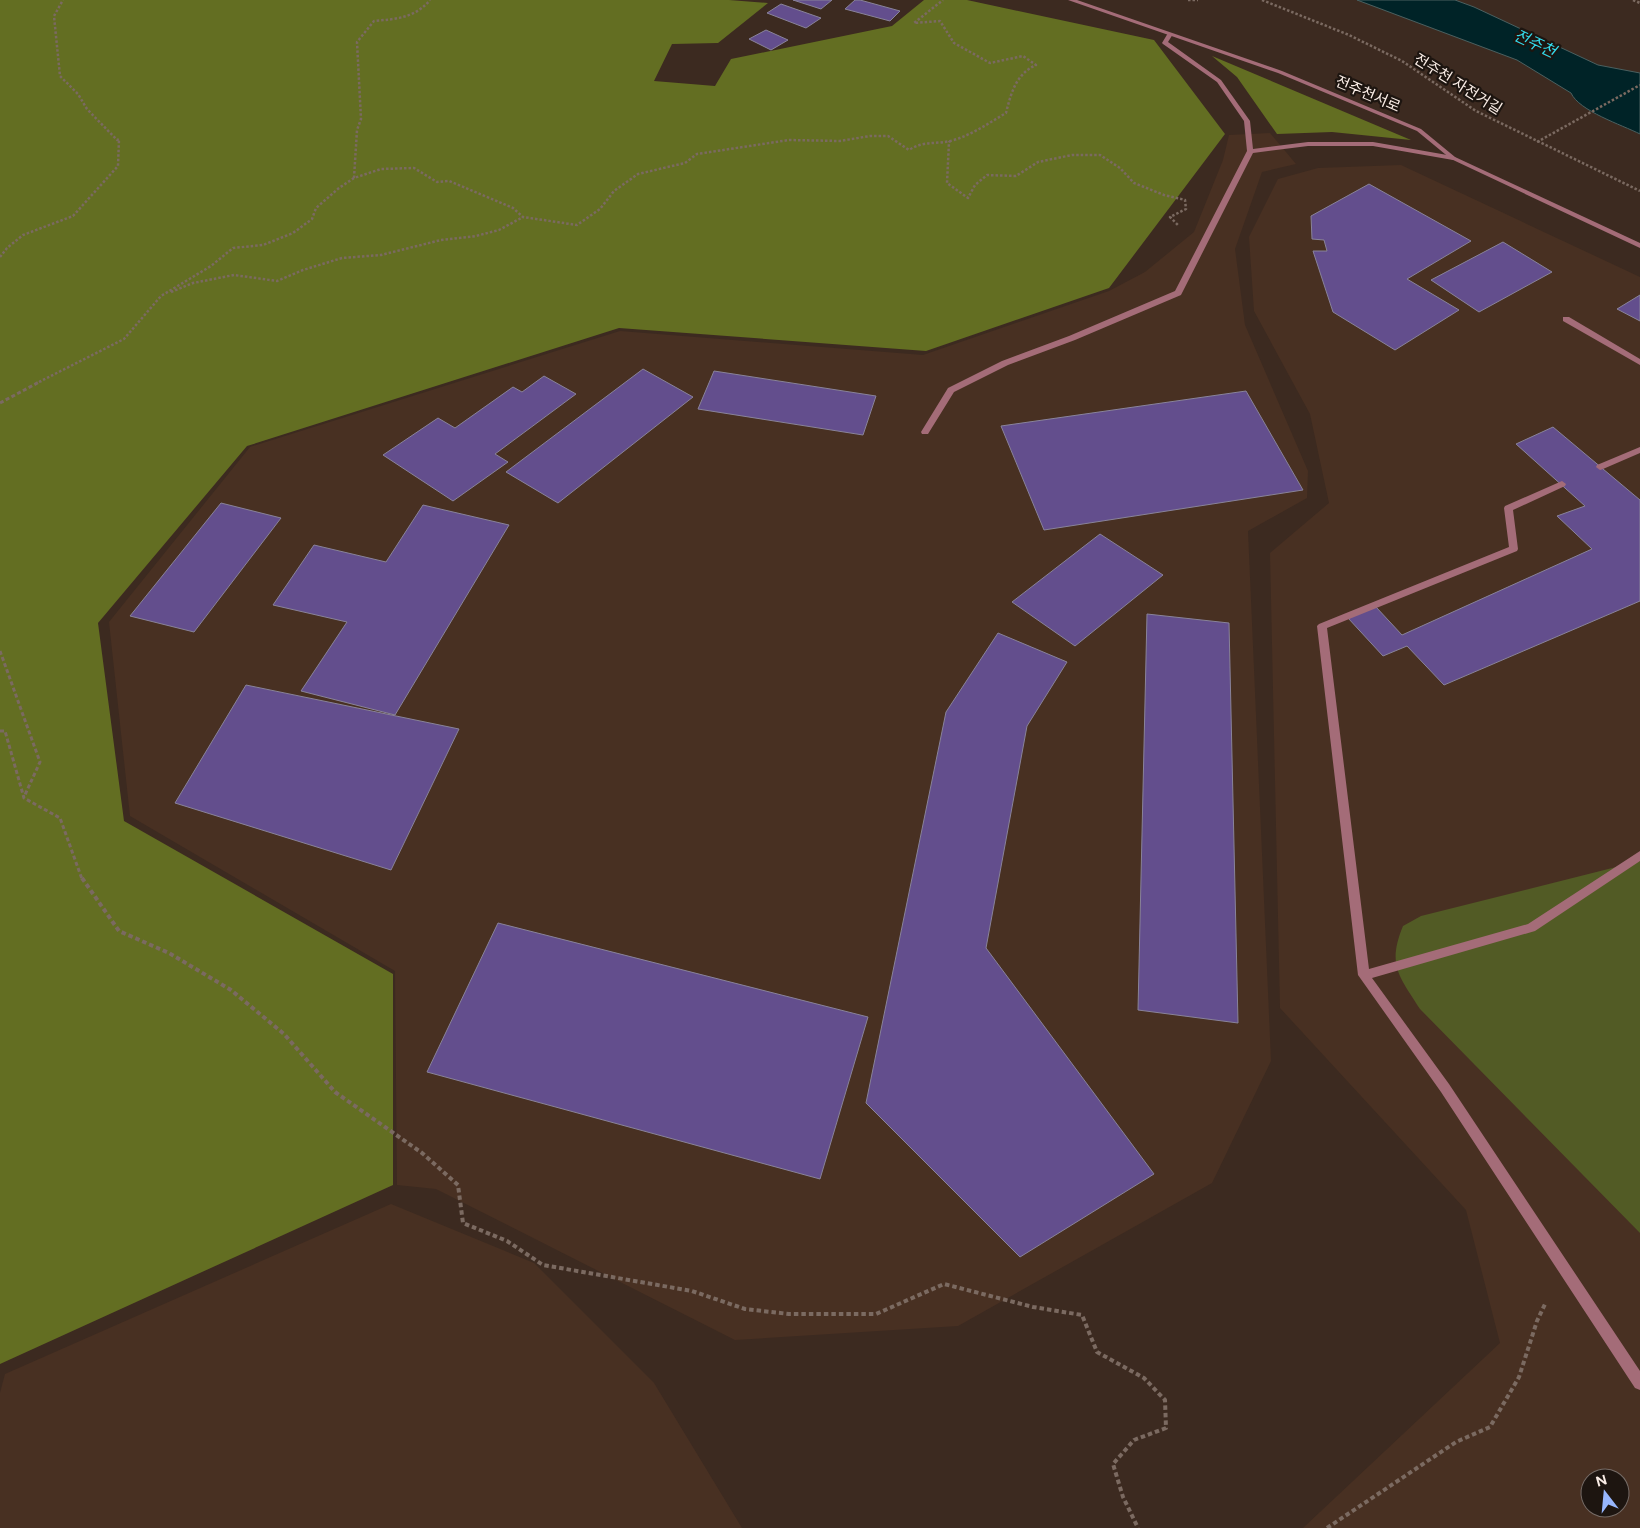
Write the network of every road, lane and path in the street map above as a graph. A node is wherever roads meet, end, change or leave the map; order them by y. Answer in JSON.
{"nodes":[{"id":1,"x":63,"y":0,"type":"edge"},
{"id":2,"x":430,"y":0,"type":"edge"},
{"id":3,"x":943,"y":0,"type":"edge"},
{"id":4,"x":1071,"y":0,"type":"edge"},
{"id":5,"x":1188,"y":0,"type":"edge"},
{"id":6,"x":1198,"y":0,"type":"edge"},
{"id":7,"x":1262,"y":0,"type":"edge"},
{"id":8,"x":1633,"y":0,"type":"edge"},
{"id":9,"x":1640,"y":3,"type":"edge"},
{"id":10,"x":1170,"y":34,"type":"junction"},
{"id":11,"x":1640,"y":85,"type":"edge"},
{"id":12,"x":952,"y":140,"type":"junction"},
{"id":13,"x":1537,"y":142,"type":"junction"},
{"id":14,"x":1250,"y":152,"type":"junction"},
{"id":15,"x":1452,"y":158,"type":"junction"},
{"id":16,"x":354,"y":178,"type":"junction"},
{"id":17,"x":1640,"y":191,"type":"edge"},
{"id":18,"x":524,"y":217,"type":"junction"},
{"id":19,"x":1202,"y":244,"type":"junction"},
{"id":20,"x":1640,"y":246,"type":"edge"},
{"id":21,"x":0,"y":257,"type":"edge"},
{"id":22,"x":161,"y":296,"type":"junction"},
{"id":23,"x":1566,"y":319,"type":"dead end"},
{"id":24,"x":1640,"y":362,"type":"edge"},
{"id":25,"x":0,"y":403,"type":"edge"},
{"id":26,"x":925,"y":432,"type":"dead end"},
{"id":27,"x":1640,"y":450,"type":"edge"},
{"id":28,"x":1600,"y":467,"type":"dead end"},
{"id":29,"x":1562,"y":484,"type":"dead end"},
{"id":30,"x":0,"y":651,"type":"edge"},
{"id":31,"x":0,"y":731,"type":"edge"},
{"id":32,"x":24,"y":798,"type":"junction"},
{"id":33,"x":1640,"y":855,"type":"edge"},
{"id":34,"x":1364,"y":976,"type":"junction"},
{"id":35,"x":1564,"y":1269,"type":"junction"},
{"id":36,"x":1640,"y":1382,"type":"edge"},
{"id":37,"x":1138,"y":1528,"type":"edge"},
{"id":38,"x":1327,"y":1528,"type":"edge"}],
"edges":[{"from":1,"to":21,"type":"path"},
{"from":2,"to":16,"type":"path"},
{"from":3,"to":12,"type":"path"},
{"from":4,"to":10,"type":"street","name":"전주천서로"},
{"from":5,"to":6,"type":"path"},
{"from":7,"to":13,"type":"path","name":"전주천 자전거길"},
{"from":8,"to":9,"type":"path"},
{"from":10,"to":14,"type":"street"},
{"from":10,"to":15,"type":"street","name":"전주천서로"},
{"from":11,"to":13,"type":"path"},
{"from":12,"to":18,"type":"path"},
{"from":12,"to":19,"type":"path"},
{"from":13,"to":17,"type":"path","name":"전주천 자전거길"},
{"from":14,"to":15,"type":"street"},
{"from":14,"to":19,"type":"street"},
{"from":15,"to":20,"type":"street","name":"전주천서로"},
{"from":16,"to":18,"type":"path"},
{"from":16,"to":22,"type":"path"},
{"from":18,"to":22,"type":"path"},
{"from":19,"to":26,"type":"street"},
{"from":22,"to":25,"type":"path"},
{"from":23,"to":24,"type":"street"},
{"from":27,"to":28,"type":"street"},
{"from":29,"to":34,"type":"street"},
{"from":30,"to":32,"type":"path"},
{"from":31,"to":32,"type":"path"},
{"from":32,"to":37,"type":"path"},
{"from":33,"to":34,"type":"street"},
{"from":34,"to":35,"type":"street"},
{"from":35,"to":36,"type":"street"},
{"from":35,"to":38,"type":"path"}]}
